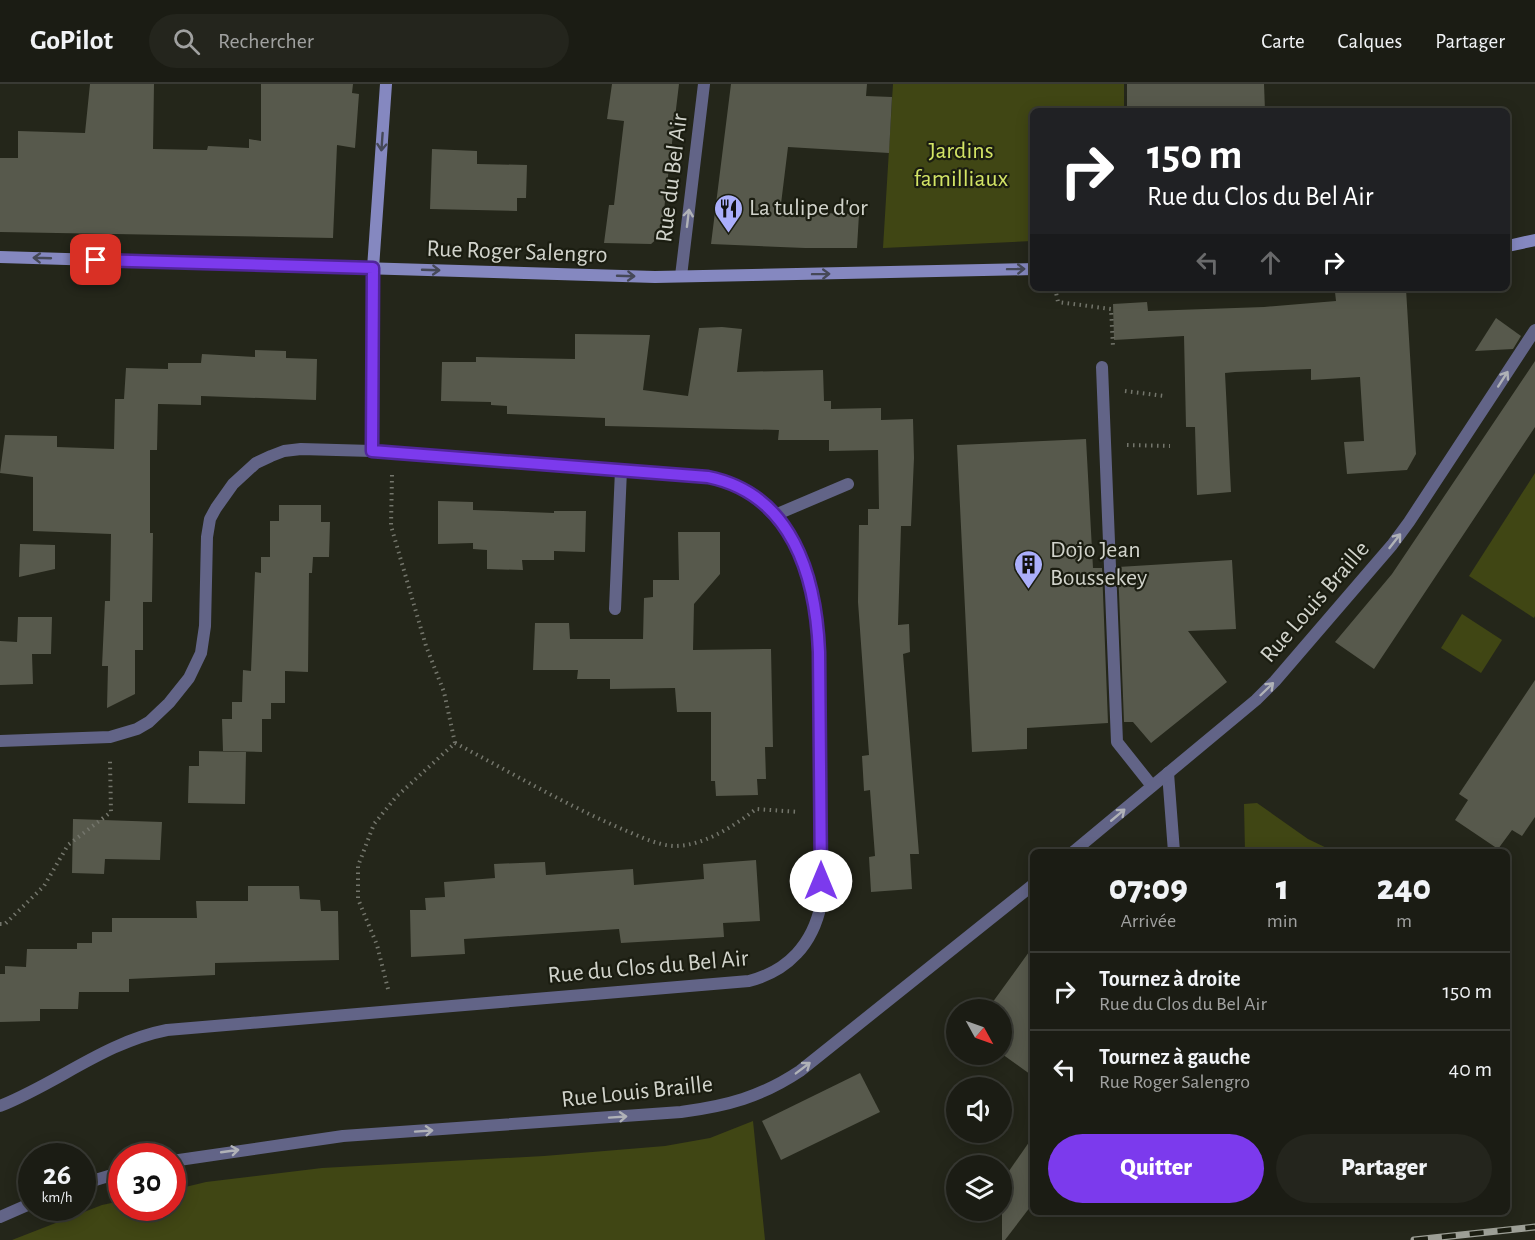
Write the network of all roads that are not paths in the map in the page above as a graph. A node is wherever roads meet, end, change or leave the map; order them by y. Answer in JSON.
{"nodes":[{"id":1,"x":386,"y":84,"type":"edge"},
{"id":2,"x":704,"y":84,"type":"edge"},
{"id":3,"x":1535,"y":239,"type":"edge"},
{"id":4,"x":1510,"y":245,"type":"edge"},
{"id":5,"x":0,"y":257,"type":"edge"},
{"id":6,"x":373,"y":268,"type":"junction"},
{"id":7,"x":1030,"y":269,"type":"edge"},
{"id":8,"x":681,"y":276,"type":"junction"},
{"id":9,"x":1535,"y":330,"type":"edge"},
{"id":10,"x":1102,"y":367,"type":"dead end"},
{"id":11,"x":372,"y":451,"type":"junction"},
{"id":12,"x":621,"y":470,"type":"junction"},
{"id":13,"x":848,"y":484,"type":"dead end"},
{"id":14,"x":775,"y":514,"type":"junction"},
{"id":15,"x":615,"y":609,"type":"dead end"},
{"id":16,"x":0,"y":741,"type":"edge"},
{"id":17,"x":1168,"y":773,"type":"junction"},
{"id":18,"x":1152,"y":786,"type":"junction"},
{"id":19,"x":1078,"y":849,"type":"edge"},
{"id":20,"x":1174,"y":849,"type":"edge"},
{"id":21,"x":1030,"y":887,"type":"edge"},
{"id":22,"x":0,"y":1106,"type":"edge"},
{"id":23,"x":186,"y":1159,"type":"edge"},
{"id":24,"x":18,"y":1209,"type":"edge"},
{"id":25,"x":0,"y":1217,"type":"edge"}],
"edges":[{"from":1,"to":6,"type":"street","one_way":true},
{"from":8,"to":2,"type":"street","name":"Rue du Bel Air","one_way":true},
{"from":3,"to":4,"type":"street"},
{"from":6,"to":5,"type":"street","name":"Rue Roger Salengro","one_way":true},
{"from":6,"to":8,"type":"street","name":"Rue Roger Salengro","one_way":true},
{"from":6,"to":11,"type":"street"},
{"from":8,"to":7,"type":"street","name":"Rue Roger Salengro","one_way":true},
{"from":17,"to":9,"type":"street","name":"Rue Louis Braille","one_way":true},
{"from":10,"to":18,"type":"street"},
{"from":11,"to":12,"type":"street","name":"Rue du Clos du Bel Air"},
{"from":11,"to":16,"type":"street","name":"Rue du Clos du Bel Air"},
{"from":12,"to":14,"type":"street","name":"Rue du Clos du Bel Air"},
{"from":12,"to":15,"type":"street"},
{"from":13,"to":14,"type":"street"},
{"from":14,"to":22,"type":"street","name":"Rue du Clos du Bel Air"},
{"from":17,"to":18,"type":"street","name":"Rue Louis Braille"},
{"from":17,"to":20,"type":"street"},
{"from":19,"to":18,"type":"street","name":"Rue Louis Braille","one_way":true},
{"from":23,"to":21,"type":"street","name":"Rue Louis Braille","one_way":true},
{"from":24,"to":25,"type":"street"}]}
